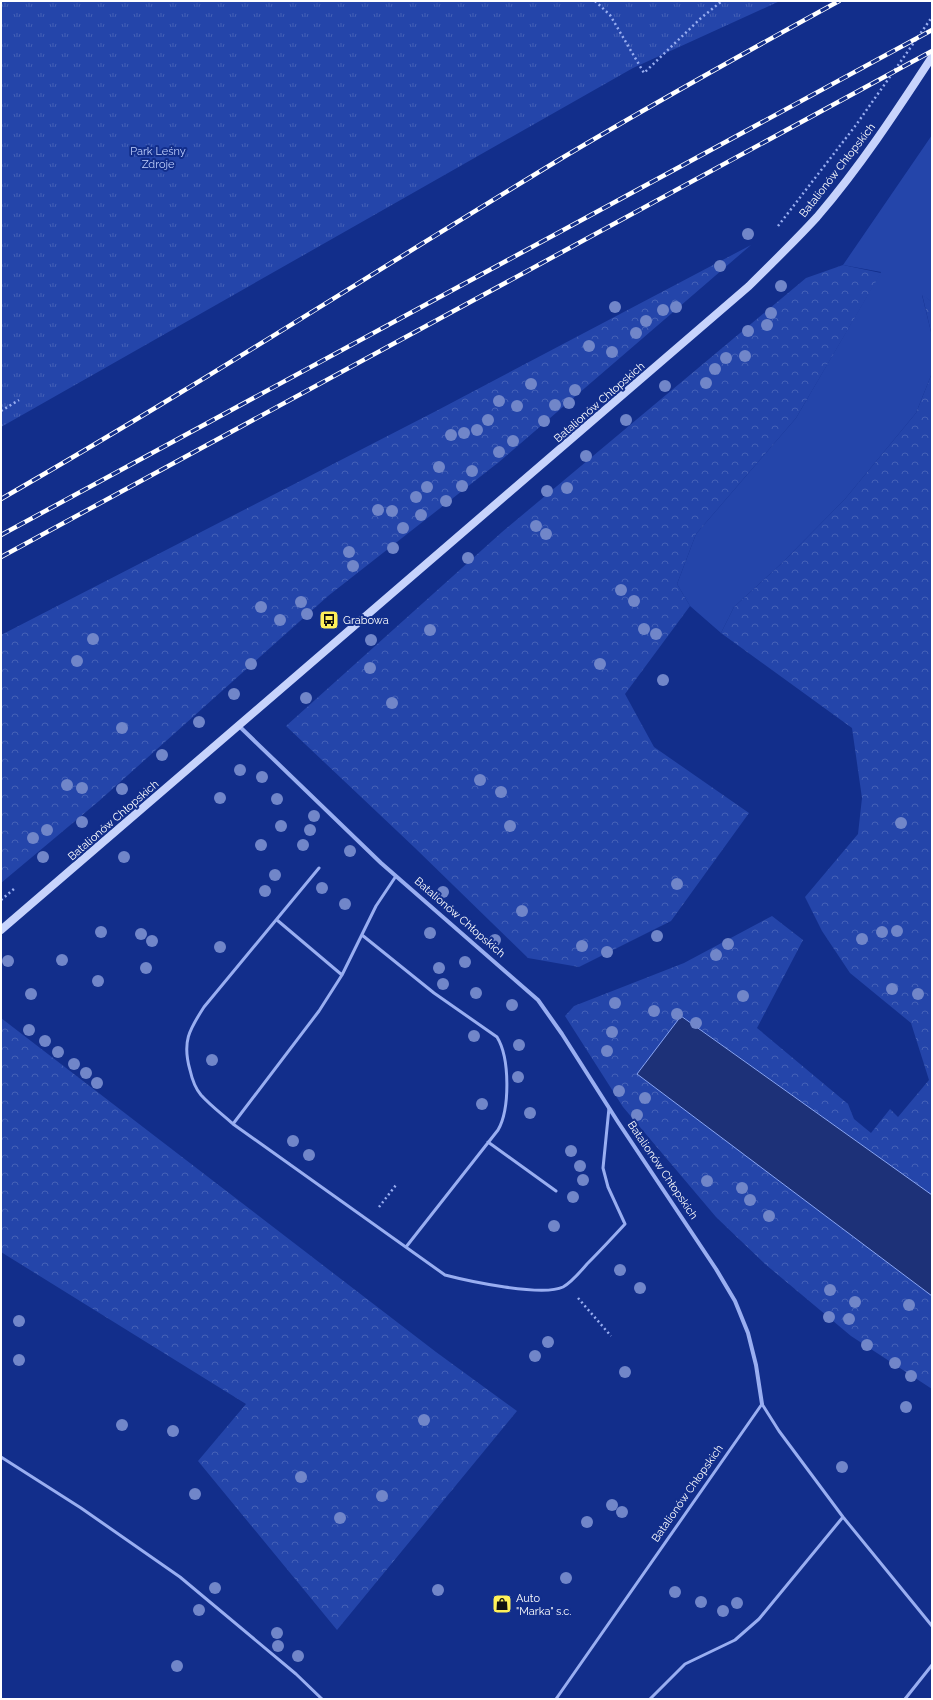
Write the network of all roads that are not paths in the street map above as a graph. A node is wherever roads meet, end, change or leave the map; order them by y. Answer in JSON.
{"nodes":[{"id":1,"x":932,"y":57,"type":"edge"},
{"id":2,"x":239,"y":726,"type":"junction"},
{"id":3,"x":319,"y":868,"type":"dead end"},
{"id":4,"x":396,"y":876,"type":"junction"},
{"id":5,"x":277,"y":920,"type":"junction"},
{"id":6,"x":1,"y":930,"type":"edge"},
{"id":7,"x":362,"y":935,"type":"junction"},
{"id":8,"x":342,"y":975,"type":"junction"},
{"id":9,"x":609,"y":1108,"type":"junction"},
{"id":10,"x":233,"y":1124,"type":"junction"},
{"id":11,"x":488,"y":1142,"type":"junction"},
{"id":12,"x":556,"y":1191,"type":"dead end"},
{"id":13,"x":406,"y":1247,"type":"junction"},
{"id":14,"x":762,"y":1404,"type":"junction"},
{"id":15,"x":1,"y":1457,"type":"edge"},
{"id":16,"x":843,"y":1517,"type":"junction"},
{"id":17,"x":932,"y":1626,"type":"edge"},
{"id":18,"x":932,"y":1665,"type":"edge"},
{"id":19,"x":322,"y":1699,"type":"edge"},
{"id":20,"x":556,"y":1699,"type":"edge"},
{"id":21,"x":650,"y":1699,"type":"edge"},
{"id":22,"x":905,"y":1699,"type":"edge"}],
"edges":[{"from":1,"to":2,"type":"street","name":"Batalionów Chłopskich"},
{"from":2,"to":4,"type":"street","name":"Batalionów Chłopskich"},
{"from":2,"to":6,"type":"street","name":"Batalionów Chłopskich"},
{"from":3,"to":5,"type":"lane"},
{"from":4,"to":7,"type":"lane"},
{"from":4,"to":9,"type":"street","name":"Batalionów Chłopskich"},
{"from":5,"to":8,"type":"lane"},
{"from":5,"to":10,"type":"lane"},
{"from":7,"to":8,"type":"lane"},
{"from":7,"to":11,"type":"lane"},
{"from":8,"to":10,"type":"lane"},
{"from":9,"to":13,"type":"lane"},
{"from":9,"to":14,"type":"street","name":"Batalionów Chłopskich"},
{"from":10,"to":13,"type":"lane"},
{"from":11,"to":12,"type":"lane"},
{"from":11,"to":13,"type":"lane"},
{"from":14,"to":16,"type":"lane"},
{"from":14,"to":20,"type":"lane","name":"Batalionów Chłopskich"},
{"from":15,"to":19,"type":"lane"},
{"from":16,"to":17,"type":"lane"},
{"from":16,"to":21,"type":"lane"},
{"from":18,"to":22,"type":"lane"}]}
